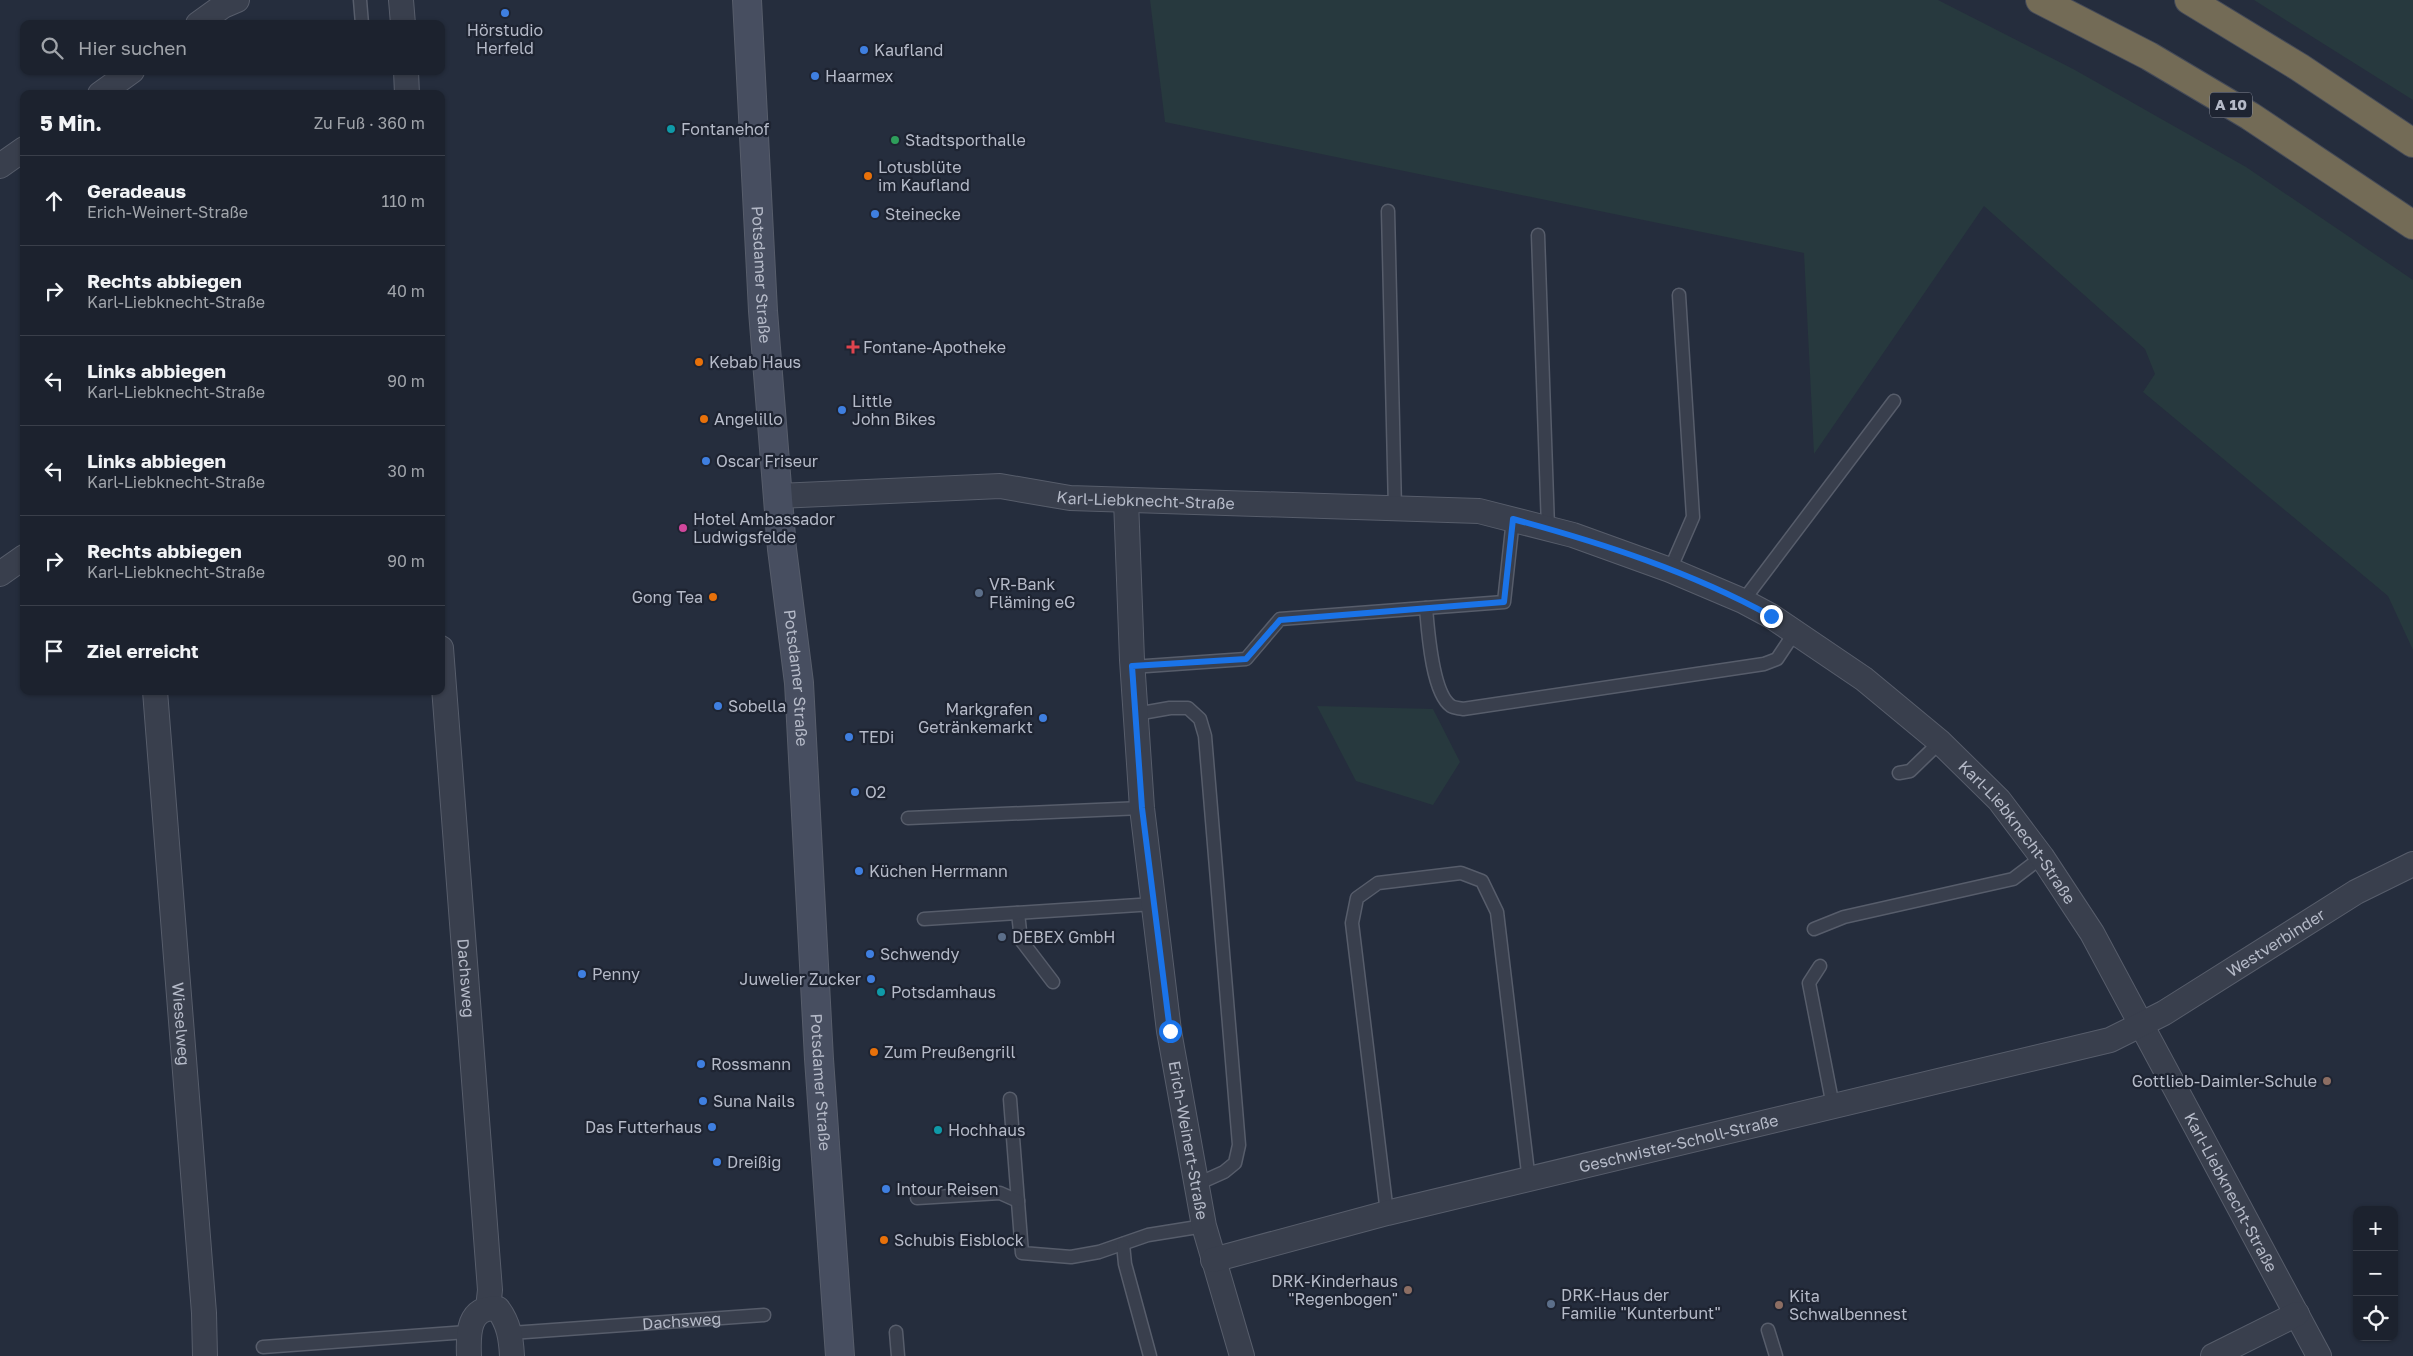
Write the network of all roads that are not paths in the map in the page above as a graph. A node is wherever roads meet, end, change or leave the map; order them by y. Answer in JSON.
{"nodes":[{"id":1,"x":237,"y":0,"type":"edge"},
{"id":2,"x":360,"y":0,"type":"edge"},
{"id":3,"x":401,"y":0,"type":"edge"},
{"id":4,"x":746,"y":0,"type":"edge"},
{"id":5,"x":2040,"y":0,"type":"edge"},
{"id":6,"x":2190,"y":0,"type":"edge"},
{"id":7,"x":204,"y":20,"type":"edge"},
{"id":8,"x":362,"y":20,"type":"edge"},
{"id":9,"x":402,"y":20,"type":"edge"},
{"id":10,"x":126,"y":75,"type":"edge"},
{"id":11,"x":406,"y":75,"type":"edge"},
{"id":12,"x":106,"y":90,"type":"edge"},
{"id":13,"x":407,"y":90,"type":"edge"},
{"id":14,"x":2413,"y":144,"type":"edge"},
{"id":15,"x":20,"y":152,"type":"edge"},
{"id":16,"x":0,"y":166,"type":"edge"},
{"id":17,"x":1388,"y":211,"type":"dead end"},
{"id":18,"x":2413,"y":225,"type":"edge"},
{"id":19,"x":1538,"y":235,"type":"dead end"},
{"id":20,"x":1680,"y":295,"type":"dead end"},
{"id":21,"x":1894,"y":402,"type":"dead end"},
{"id":22,"x":778,"y":496,"type":"junction"},
{"id":23,"x":1126,"y":500,"type":"junction"},
{"id":24,"x":1395,"y":509,"type":"junction"},
{"id":25,"x":1513,"y":519,"type":"junction"},
{"id":26,"x":1548,"y":528,"type":"junction"},
{"id":27,"x":20,"y":560,"type":"edge"},
{"id":28,"x":1670,"y":570,"type":"junction"},
{"id":29,"x":0,"y":574,"type":"edge"},
{"id":30,"x":1743,"y":601,"type":"junction"},
{"id":31,"x":1426,"y":608,"type":"junction"},
{"id":32,"x":1795,"y":632,"type":"junction"},
{"id":33,"x":1132,"y":666,"type":"junction"},
{"id":34,"x":155,"y":695,"type":"edge"},
{"id":35,"x":445,"y":695,"type":"edge"},
{"id":36,"x":1136,"y":714,"type":"junction"},
{"id":37,"x":1940,"y":742,"type":"junction"},
{"id":38,"x":1899,"y":774,"type":"dead end"},
{"id":39,"x":1142,"y":808,"type":"junction"},
{"id":40,"x":908,"y":818,"type":"dead end"},
{"id":41,"x":2042,"y":857,"type":"junction"},
{"id":42,"x":2413,"y":864,"type":"edge"},
{"id":43,"x":1154,"y":904,"type":"junction"},
{"id":44,"x":1018,"y":913,"type":"junction"},
{"id":45,"x":924,"y":920,"type":"dead end"},
{"id":46,"x":1814,"y":929,"type":"dead end"},
{"id":47,"x":1820,"y":966,"type":"dead end"},
{"id":48,"x":1053,"y":982,"type":"dead end"},
{"id":49,"x":2142,"y":1023,"type":"junction"},
{"id":50,"x":1010,"y":1099,"type":"dead end"},
{"id":51,"x":1834,"y":1106,"type":"junction"},
{"id":52,"x":1529,"y":1181,"type":"junction"},
{"id":53,"x":1196,"y":1185,"type":"junction"},
{"id":54,"x":917,"y":1198,"type":"dead end"},
{"id":55,"x":1018,"y":1201,"type":"junction"},
{"id":56,"x":1387,"y":1214,"type":"junction"},
{"id":57,"x":1204,"y":1226,"type":"junction"},
{"id":58,"x":1123,"y":1244,"type":"junction"},
{"id":59,"x":1213,"y":1260,"type":"junction"},
{"id":60,"x":488,"y":1308,"type":"junction"},
{"id":61,"x":2297,"y":1314,"type":"junction"},
{"id":62,"x":764,"y":1315,"type":"dead end"},
{"id":63,"x":1768,"y":1330,"type":"dead end"},
{"id":64,"x":468,"y":1332,"type":"junction"},
{"id":65,"x":896,"y":1332,"type":"dead end"},
{"id":66,"x":510,"y":1333,"type":"junction"},
{"id":67,"x":263,"y":1348,"type":"dead end"},
{"id":68,"x":205,"y":1356,"type":"edge"},
{"id":69,"x":469,"y":1356,"type":"edge"},
{"id":70,"x":512,"y":1356,"type":"edge"},
{"id":71,"x":840,"y":1356,"type":"edge"},
{"id":72,"x":898,"y":1356,"type":"edge"},
{"id":73,"x":1150,"y":1356,"type":"edge"},
{"id":74,"x":1242,"y":1356,"type":"edge"},
{"id":75,"x":1776,"y":1356,"type":"edge"},
{"id":76,"x":2213,"y":1356,"type":"edge"},
{"id":77,"x":2319,"y":1356,"type":"edge"}],
"edges":[{"from":1,"to":7,"type":"street"},
{"from":2,"to":8,"type":"lane"},
{"from":3,"to":9,"type":"street"},
{"from":4,"to":22,"type":"main road","name":"Potsdamer Straße"},
{"from":5,"to":18,"type":"highway","number":"A 10"},
{"from":6,"to":14,"type":"highway"},
{"from":10,"to":12,"type":"street"},
{"from":11,"to":13,"type":"street"},
{"from":15,"to":16,"type":"street"},
{"from":17,"to":24,"type":"lane"},
{"from":19,"to":26,"type":"lane"},
{"from":20,"to":28,"type":"lane"},
{"from":21,"to":30,"type":"lane"},
{"from":22,"to":23,"type":"street","name":"Karl-Liebknecht-Straße"},
{"from":22,"to":71,"type":"main road","name":"Potsdamer Straße"},
{"from":23,"to":24,"type":"street","name":"Karl-Liebknecht-Straße"},
{"from":23,"to":33,"type":"street","name":"Erich-Weinert-Straße"},
{"from":24,"to":25,"type":"street","name":"Karl-Liebknecht-Straße"},
{"from":25,"to":26,"type":"street","name":"Karl-Liebknecht-Straße"},
{"from":25,"to":31,"type":"lane"},
{"from":26,"to":28,"type":"street","name":"Karl-Liebknecht-Straße"},
{"from":27,"to":29,"type":"street"},
{"from":28,"to":30,"type":"street","name":"Karl-Liebknecht-Straße"},
{"from":30,"to":32,"type":"street","name":"Karl-Liebknecht-Straße"},
{"from":31,"to":32,"type":"lane"},
{"from":31,"to":33,"type":"lane"},
{"from":32,"to":37,"type":"street","name":"Karl-Liebknecht-Straße"},
{"from":33,"to":36,"type":"street","name":"Erich-Weinert-Straße"},
{"from":34,"to":68,"type":"street","name":"Wieselweg"},
{"from":35,"to":60,"type":"street","name":"Dachsweg"},
{"from":36,"to":39,"type":"street","name":"Erich-Weinert-Straße"},
{"from":36,"to":53,"type":"lane"},
{"from":37,"to":38,"type":"lane"},
{"from":37,"to":41,"type":"street","name":"Karl-Liebknecht-Straße"},
{"from":39,"to":40,"type":"lane"},
{"from":39,"to":43,"type":"street","name":"Erich-Weinert-Straße"},
{"from":41,"to":46,"type":"lane"},
{"from":41,"to":49,"type":"street","name":"Karl-Liebknecht-Straße"},
{"from":42,"to":49,"type":"street","name":"Westverbinder"},
{"from":43,"to":44,"type":"lane"},
{"from":43,"to":53,"type":"street","name":"Erich-Weinert-Straße"},
{"from":44,"to":45,"type":"lane"},
{"from":44,"to":48,"type":"lane"},
{"from":47,"to":51,"type":"lane"},
{"from":49,"to":51,"type":"street","name":"Geschwister-Scholl-Straße"},
{"from":49,"to":61,"type":"street","name":"Karl-Liebknecht-Straße"},
{"from":50,"to":55,"type":"lane"},
{"from":51,"to":52,"type":"street","name":"Geschwister-Scholl-Straße"},
{"from":52,"to":56,"type":"street","name":"Geschwister-Scholl-Straße"},
{"from":52,"to":56,"type":"lane"},
{"from":53,"to":57,"type":"street","name":"Erich-Weinert-Straße"},
{"from":54,"to":55,"type":"lane"},
{"from":55,"to":58,"type":"lane"},
{"from":56,"to":59,"type":"street","name":"Geschwister-Scholl-Straße"},
{"from":57,"to":58,"type":"lane"},
{"from":57,"to":59,"type":"street","name":"Erich-Weinert-Straße"},
{"from":58,"to":73,"type":"lane"},
{"from":59,"to":74,"type":"street","name":"Erich-Weinert-Straße"},
{"from":60,"to":64,"type":"street"},
{"from":60,"to":66,"type":"street"},
{"from":61,"to":76,"type":"street"},
{"from":61,"to":77,"type":"street","name":"Karl-Liebknecht-Straße"},
{"from":62,"to":66,"type":"lane","name":"Dachsweg"},
{"from":63,"to":75,"type":"lane"},
{"from":64,"to":67,"type":"lane"},
{"from":64,"to":69,"type":"street"},
{"from":65,"to":72,"type":"lane"},
{"from":66,"to":70,"type":"street"}]}
